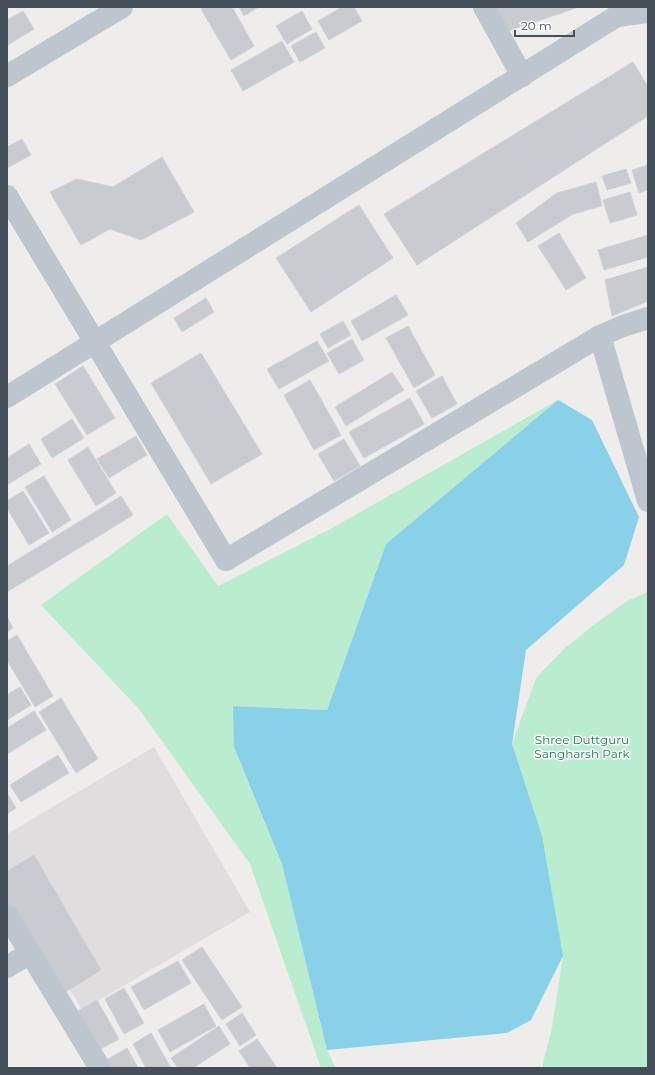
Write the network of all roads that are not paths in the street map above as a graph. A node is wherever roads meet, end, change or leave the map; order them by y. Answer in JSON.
{"nodes":[{"id":1,"x":122,"y":7,"type":"edge"},
{"id":2,"x":484,"y":7,"type":"edge"},
{"id":3,"x":648,"y":12,"type":"edge"},
{"id":4,"x":7,"y":76,"type":"edge"},
{"id":5,"x":522,"y":76,"type":"junction"},
{"id":6,"x":7,"y":196,"type":"edge"},
{"id":7,"x":648,"y":318,"type":"edge"},
{"id":8,"x":600,"y":336,"type":"junction"},
{"id":9,"x":95,"y":342,"type":"junction"},
{"id":10,"x":7,"y":397,"type":"edge"},
{"id":11,"x":648,"y":501,"type":"edge"},
{"id":12,"x":7,"y":915,"type":"edge"},
{"id":13,"x":30,"y":953,"type":"junction"},
{"id":14,"x":7,"y":967,"type":"edge"},
{"id":15,"x":100,"y":1068,"type":"edge"}],
"edges":[{"from":1,"to":4,"type":"street"},
{"from":2,"to":5,"type":"street"},
{"from":3,"to":5,"type":"street"},
{"from":5,"to":9,"type":"street"},
{"from":6,"to":9,"type":"street"},
{"from":7,"to":8,"type":"street"},
{"from":8,"to":9,"type":"street"},
{"from":8,"to":11,"type":"street"},
{"from":9,"to":10,"type":"street"},
{"from":12,"to":13,"type":"street"},
{"from":13,"to":14,"type":"street"},
{"from":13,"to":15,"type":"street"}]}
